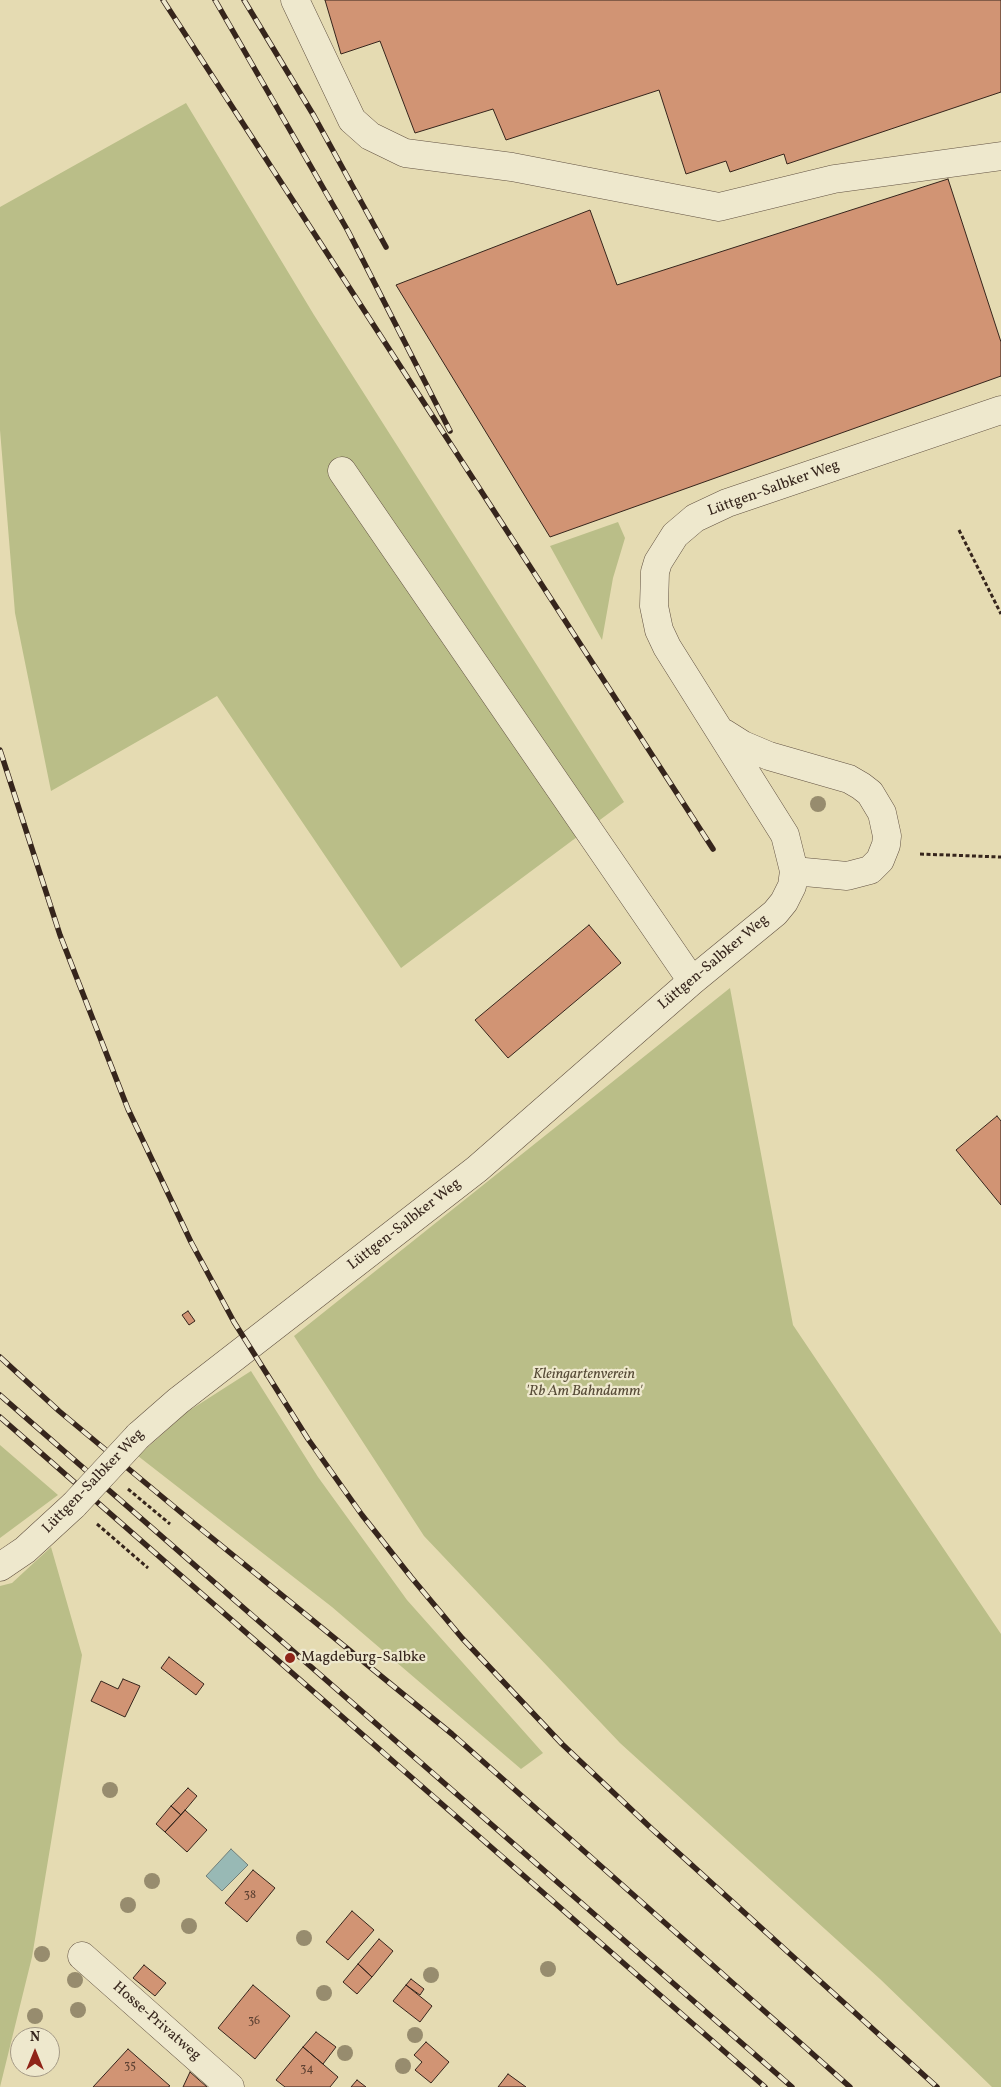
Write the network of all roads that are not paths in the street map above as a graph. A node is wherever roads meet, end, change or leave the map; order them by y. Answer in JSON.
{"nodes":[{"id":1,"x":296,"y":0,"type":"edge"},
{"id":2,"x":1001,"y":156,"type":"edge"},
{"id":3,"x":1001,"y":410,"type":"edge"},
{"id":4,"x":342,"y":471,"type":"dead end"},
{"id":5,"x":721,"y":730,"type":"junction"},
{"id":6,"x":794,"y":871,"type":"junction"},
{"id":7,"x":692,"y":981,"type":"junction"},
{"id":8,"x":0,"y":1567,"type":"edge"},
{"id":9,"x":82,"y":1956,"type":"dead end"},
{"id":10,"x":230,"y":2087,"type":"edge"}],
"edges":[{"from":1,"to":2,"type":"street"},
{"from":3,"to":5,"type":"street","name":"Lüttgen-Salbker Weg"},
{"from":4,"to":7,"type":"street"},
{"from":5,"to":6,"type":"street","name":"Lüttgen-Salbker Weg"},
{"from":5,"to":6,"type":"street","name":"Lüttgen-Salbker Weg"},
{"from":6,"to":7,"type":"street","name":"Lüttgen-Salbker Weg"},
{"from":7,"to":8,"type":"street","name":"Lüttgen-Salbker Weg","bridge":true},
{"from":9,"to":10,"type":"street","name":"Hosse-Privatweg"}]}
